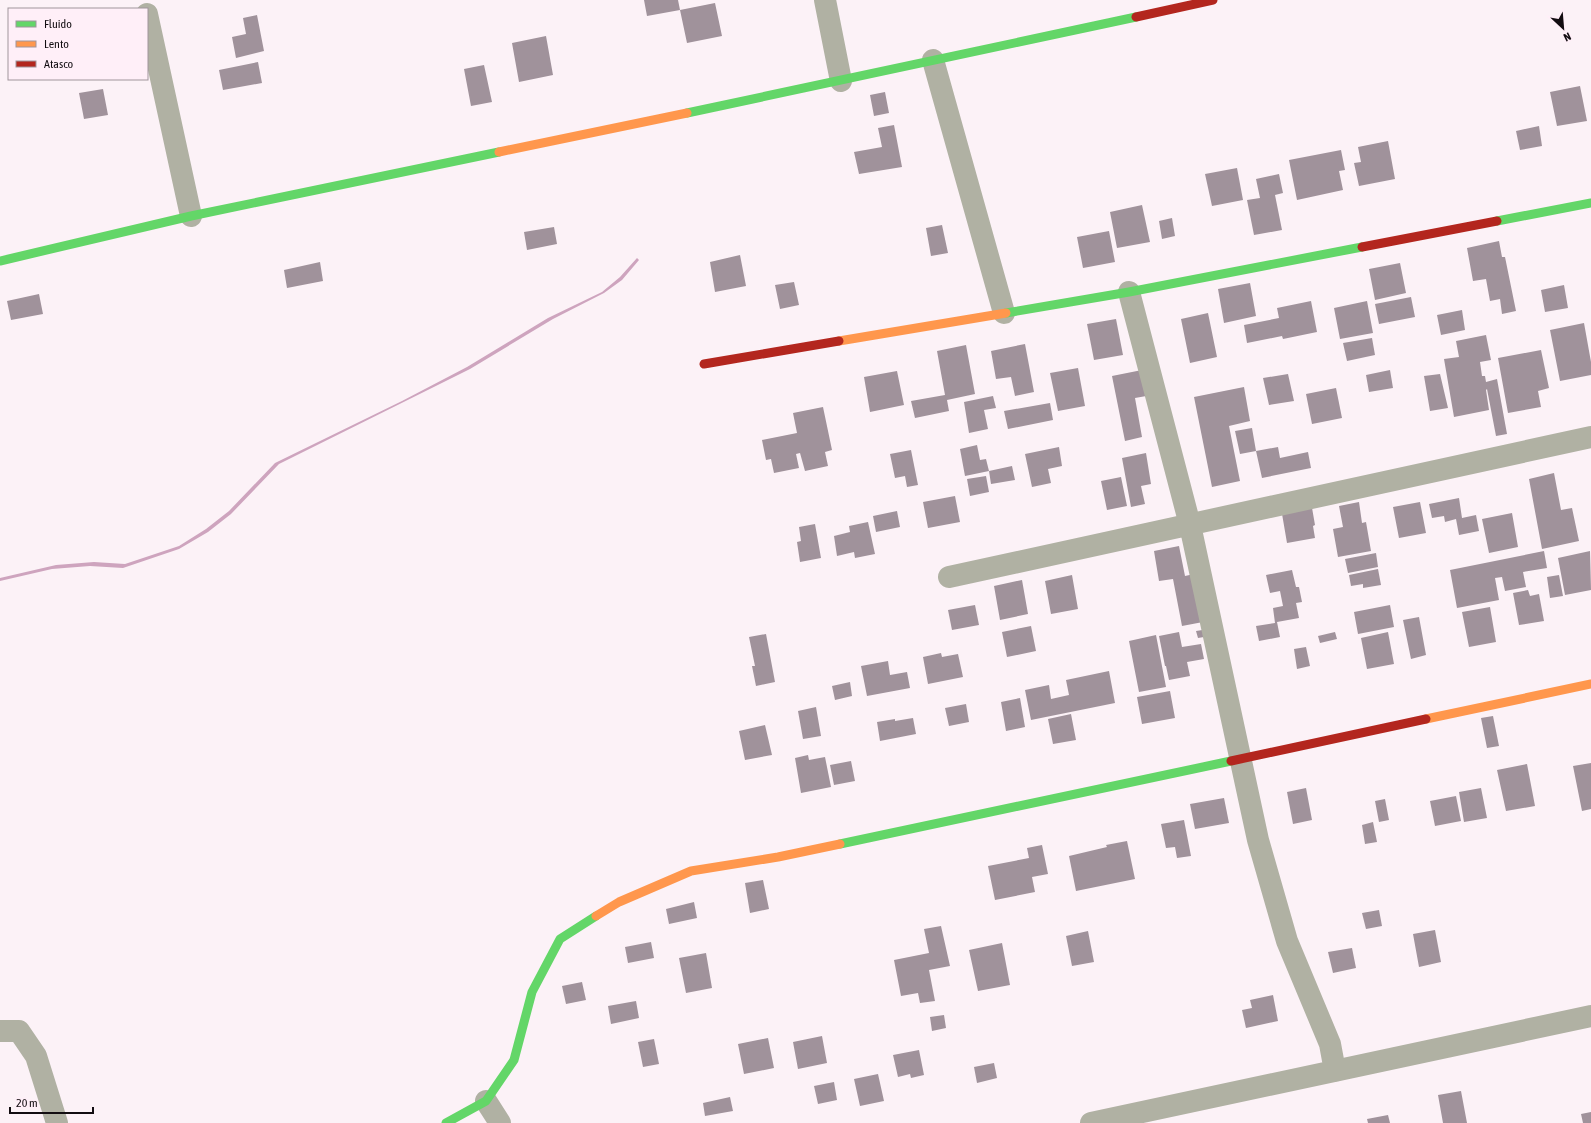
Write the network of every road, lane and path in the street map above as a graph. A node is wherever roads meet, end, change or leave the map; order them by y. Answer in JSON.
{"nodes":[{"id":1,"x":825,"y":0,"type":"edge"},
{"id":2,"x":1213,"y":0,"type":"edge"},
{"id":3,"x":148,"y":19,"type":"edge"},
{"id":4,"x":933,"y":60,"type":"junction"},
{"id":5,"x":842,"y":80,"type":"junction"},
{"id":6,"x":1591,"y":203,"type":"edge"},
{"id":7,"x":191,"y":216,"type":"junction"},
{"id":8,"x":0,"y":261,"type":"edge"},
{"id":9,"x":1129,"y":292,"type":"junction"},
{"id":10,"x":1004,"y":313,"type":"junction"},
{"id":11,"x":704,"y":364,"type":"dead end"},
{"id":12,"x":1591,"y":437,"type":"edge"},
{"id":13,"x":1190,"y":525,"type":"junction"},
{"id":14,"x":949,"y":577,"type":"dead end"},
{"id":15,"x":1591,"y":684,"type":"edge"},
{"id":16,"x":1241,"y":758,"type":"junction"},
{"id":17,"x":1591,"y":1016,"type":"edge"},
{"id":18,"x":0,"y":1031,"type":"edge"},
{"id":19,"x":1335,"y":1071,"type":"junction"},
{"id":20,"x":486,"y":1101,"type":"junction"},
{"id":21,"x":57,"y":1123,"type":"edge"},
{"id":22,"x":446,"y":1123,"type":"edge"},
{"id":23,"x":500,"y":1123,"type":"edge"},
{"id":24,"x":1091,"y":1123,"type":"edge"}],
"edges":[{"from":1,"to":5,"type":"street"},
{"from":2,"to":4,"type":"street"},
{"from":3,"to":7,"type":"street"},
{"from":4,"to":5,"type":"street"},
{"from":4,"to":10,"type":"street"},
{"from":5,"to":7,"type":"street"},
{"from":6,"to":9,"type":"street"},
{"from":7,"to":8,"type":"street"},
{"from":9,"to":10,"type":"street"},
{"from":9,"to":13,"type":"street"},
{"from":10,"to":11,"type":"street"},
{"from":12,"to":13,"type":"street"},
{"from":13,"to":14,"type":"street"},
{"from":13,"to":16,"type":"street"},
{"from":15,"to":16,"type":"street"},
{"from":16,"to":19,"type":"street"},
{"from":16,"to":20,"type":"street"},
{"from":17,"to":19,"type":"street"},
{"from":18,"to":21,"type":"street"},
{"from":19,"to":24,"type":"street"},
{"from":20,"to":22,"type":"street"},
{"from":20,"to":23,"type":"street"}]}
